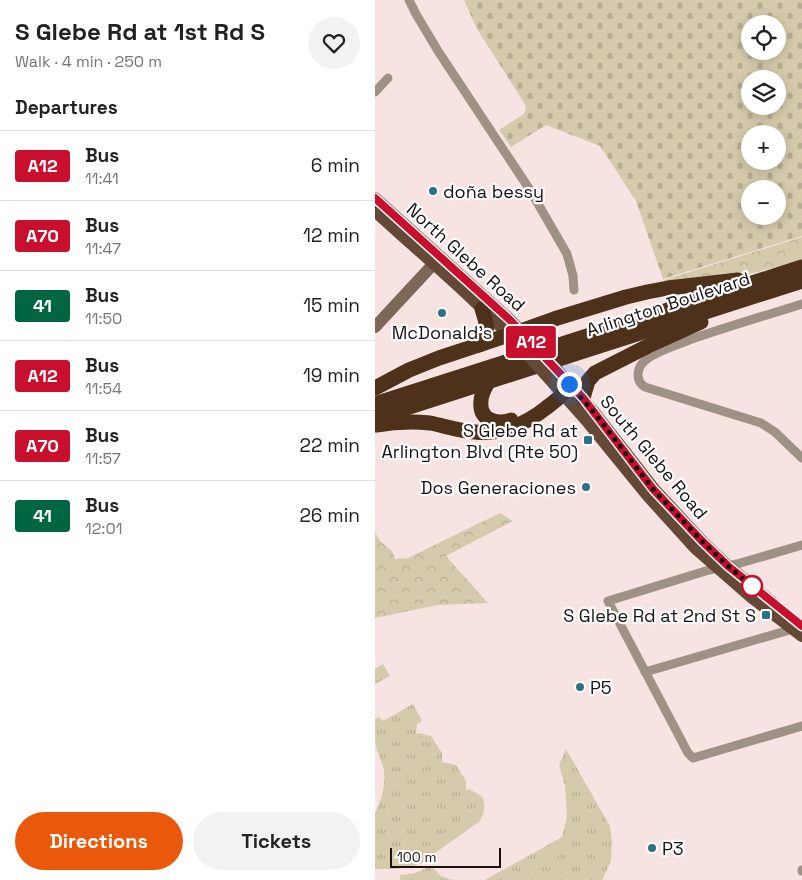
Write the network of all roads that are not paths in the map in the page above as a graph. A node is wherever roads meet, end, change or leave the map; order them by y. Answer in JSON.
{"nodes":[{"id":1,"x":409,"y":0,"type":"edge"},
{"id":2,"x":388,"y":78,"type":"dead end"},
{"id":3,"x":375,"y":92,"type":"edge"},
{"id":4,"x":375,"y":198,"type":"edge"},
{"id":5,"x":375,"y":211,"type":"edge"},
{"id":6,"x":437,"y":261,"type":"junction"},
{"id":7,"x":802,"y":267,"type":"edge"},
{"id":8,"x":772,"y":276,"type":"junction"},
{"id":9,"x":802,"y":281,"type":"edge"},
{"id":10,"x":574,"y":290,"type":"dead end"},
{"id":11,"x":740,"y":301,"type":"junction"},
{"id":12,"x":802,"y":304,"type":"edge"},
{"id":13,"x":482,"y":309,"type":"junction"},
{"id":14,"x":375,"y":327,"type":"edge"},
{"id":15,"x":515,"y":333,"type":"junction"},
{"id":16,"x":479,"y":345,"type":"junction"},
{"id":17,"x":526,"y":345,"type":"joint"},
{"id":18,"x":488,"y":382,"type":"junction"},
{"id":19,"x":375,"y":388,"type":"edge"},
{"id":20,"x":563,"y":389,"type":"junction"},
{"id":21,"x":583,"y":398,"type":"junction"},
{"id":22,"x":375,"y":404,"type":"edge"},
{"id":23,"x":375,"y":418,"type":"edge"},
{"id":24,"x":375,"y":426,"type":"edge"},
{"id":25,"x":606,"y":437,"type":"junction"},
{"id":26,"x":802,"y":458,"type":"edge"},
{"id":27,"x":802,"y":545,"type":"edge"},
{"id":28,"x":723,"y":567,"type":"junction"},
{"id":29,"x":800,"y":629,"type":"edge"},
{"id":30,"x":645,"y":672,"type":"junction"},
{"id":31,"x":802,"y":726,"type":"edge"}],
"edges":[{"from":1,"to":10,"type":"street"},
{"from":2,"to":3,"type":"street"},
{"from":4,"to":6,"type":"main road","name":"North Glebe Road"},
{"from":5,"to":6,"type":"main road","name":"North Glebe Road"},
{"from":6,"to":13,"type":"main road","name":"North Glebe Road"},
{"from":6,"to":14,"type":"street"},
{"from":6,"to":15,"type":"main road","name":"North Glebe Road"},
{"from":7,"to":8,"type":"highway","name":"Arlington Boulevard"},
{"from":8,"to":15,"type":"highway"},
{"from":8,"to":22,"type":"highway","name":"Arlington Boulevard"},
{"from":9,"to":11,"type":"highway","name":"Arlington Boulevard"},
{"from":11,"to":18,"type":"highway","name":"Arlington Boulevard"},
{"from":11,"to":21,"type":"highway"},
{"from":12,"to":26,"type":"street"},
{"from":13,"to":15,"type":"main road","name":"North Glebe Road"},
{"from":13,"to":16,"type":"highway"},
{"from":15,"to":16,"type":"highway"},
{"from":15,"to":17,"type":"main road","name":"North Glebe Road"},
{"from":16,"to":19,"type":"highway"},
{"from":17,"to":20,"type":"main road","name":"South Glebe Road","bridge":true},
{"from":18,"to":20,"type":"highway"},
{"from":18,"to":23,"type":"highway","name":"Arlington Boulevard"},
{"from":20,"to":21,"type":"main road","name":"South Glebe Road"},
{"from":20,"to":24,"type":"highway"},
{"from":20,"to":25,"type":"main road","name":"South Glebe Road"},
{"from":21,"to":25,"type":"main road","name":"South Glebe Road"},
{"from":25,"to":28,"type":"main road","name":"South Glebe Road"},
{"from":27,"to":28,"type":"street"},
{"from":28,"to":29,"type":"main road","name":"South Glebe Road"},
{"from":28,"to":30,"type":"street"},
{"from":29,"to":30,"type":"street"},
{"from":30,"to":31,"type":"street"}]}
